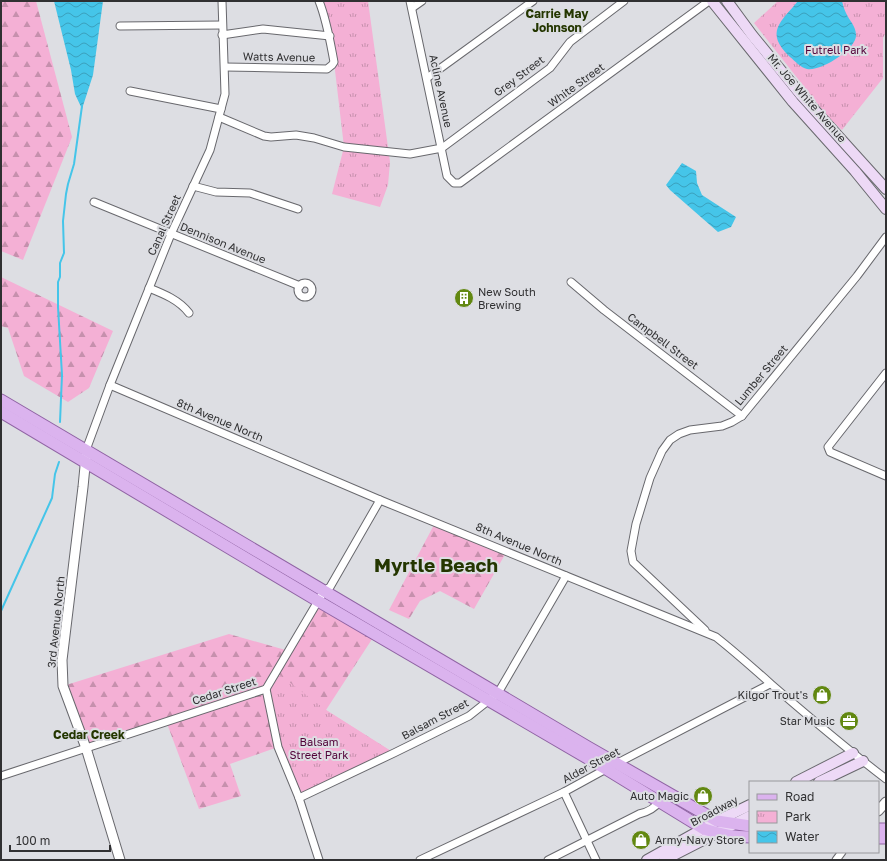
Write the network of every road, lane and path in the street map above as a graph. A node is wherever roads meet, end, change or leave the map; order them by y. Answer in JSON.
{"nodes":[{"id":1,"x":222,"y":1,"type":"edge"},
{"id":2,"x":319,"y":1,"type":"edge"},
{"id":3,"x":422,"y":1,"type":"edge"},
{"id":4,"x":533,"y":1,"type":"edge"},
{"id":5,"x":711,"y":1,"type":"edge"},
{"id":6,"x":727,"y":1,"type":"edge"},
{"id":7,"x":619,"y":2,"type":"edge"},
{"id":8,"x":411,"y":5,"type":"edge"},
{"id":9,"x":222,"y":25,"type":"junction"},
{"id":10,"x":120,"y":26,"type":"dead end"},
{"id":11,"x":222,"y":35,"type":"junction"},
{"id":12,"x":330,"y":36,"type":"junction"},
{"id":13,"x":225,"y":67,"type":"junction"},
{"id":14,"x":427,"y":78,"type":"junction"},
{"id":15,"x":130,"y":91,"type":"dead end"},
{"id":16,"x":220,"y":113,"type":"junction"},
{"id":17,"x":442,"y":148,"type":"junction"},
{"id":18,"x":454,"y":183,"type":"joint"},
{"id":19,"x":193,"y":186,"type":"junction"},
{"id":20,"x":886,"y":189,"type":"edge"},
{"id":21,"x":94,"y":202,"type":"dead end"},
{"id":22,"x":298,"y":209,"type":"dead end"},
{"id":23,"x":886,"y":209,"type":"edge"},
{"id":24,"x":171,"y":234,"type":"junction"},
{"id":25,"x":886,"y":237,"type":"edge"},
{"id":26,"x":571,"y":282,"type":"dead end"},
{"id":27,"x":300,"y":286,"type":"dead end"},
{"id":28,"x":149,"y":288,"type":"junction"},
{"id":29,"x":189,"y":313,"type":"dead end"},
{"id":30,"x":886,"y":373,"type":"edge"},
{"id":31,"x":110,"y":385,"type":"junction"},
{"id":32,"x":1,"y":400,"type":"edge"},
{"id":33,"x":1,"y":412,"type":"edge"},
{"id":34,"x":742,"y":416,"type":"junction"},
{"id":35,"x":86,"y":450,"type":"junction"},
{"id":36,"x":85,"y":462,"type":"junction"},
{"id":37,"x":886,"y":476,"type":"edge"},
{"id":38,"x":380,"y":500,"type":"junction"},
{"id":39,"x":566,"y":576,"type":"junction"},
{"id":40,"x":321,"y":596,"type":"junction"},
{"id":41,"x":709,"y":634,"type":"junction"},
{"id":42,"x":770,"y":684,"type":"junction"},
{"id":43,"x":266,"y":689,"type":"junction"},
{"id":44,"x":498,"y":693,"type":"junction"},
{"id":45,"x":489,"y":700,"type":"junction"},
{"id":46,"x":86,"y":748,"type":"junction"},
{"id":47,"x":853,"y":753,"type":"junction"},
{"id":48,"x":862,"y":761,"type":"junction"},
{"id":49,"x":616,"y":763,"type":"junction"},
{"id":50,"x":606,"y":769,"type":"junction"},
{"id":51,"x":1,"y":776,"type":"edge"},
{"id":52,"x":886,"y":779,"type":"edge"},
{"id":53,"x":798,"y":781,"type":"edge"},
{"id":54,"x":821,"y":781,"type":"edge"},
{"id":55,"x":564,"y":792,"type":"junction"},
{"id":56,"x":299,"y":798,"type":"junction"},
{"id":57,"x":660,"y":801,"type":"junction"},
{"id":58,"x":886,"y":802,"type":"edge"},
{"id":59,"x":749,"y":805,"type":"edge"},
{"id":60,"x":879,"y":810,"type":"edge"},
{"id":61,"x":749,"y":816,"type":"edge"},
{"id":62,"x":717,"y":821,"type":"junction"},
{"id":63,"x":734,"y":824,"type":"junction"},
{"id":64,"x":749,"y":826,"type":"edge"},
{"id":65,"x":704,"y":829,"type":"junction"},
{"id":66,"x":717,"y":833,"type":"junction"},
{"id":67,"x":749,"y":837,"type":"edge"},
{"id":68,"x":587,"y":840,"type":"junction"},
{"id":69,"x":120,"y":860,"type":"edge"},
{"id":70,"x":319,"y":860,"type":"edge"},
{"id":71,"x":420,"y":860,"type":"edge"},
{"id":72,"x":548,"y":860,"type":"edge"},
{"id":73,"x":596,"y":860,"type":"edge"},
{"id":74,"x":647,"y":860,"type":"edge"},
{"id":75,"x":664,"y":860,"type":"edge"}],
"edges":[{"from":1,"to":9,"type":"street","name":"Canal Street"},
{"from":2,"to":12,"type":"street"},
{"from":3,"to":8,"type":"street"},
{"from":4,"to":14,"type":"street"},
{"from":5,"to":18,"type":"street","name":"White Street"},
{"from":5,"to":23,"type":"main road","name":"Mr. Joe White Avenue"},
{"from":6,"to":20,"type":"main road","name":"Mr. Joe White Avenue"},
{"from":7,"to":17,"type":"street","name":"Grey Street"},
{"from":8,"to":14,"type":"street","name":"Acline Avenue"},
{"from":9,"to":10,"type":"street"},
{"from":9,"to":11,"type":"street","name":"Canal Street"},
{"from":11,"to":12,"type":"street"},
{"from":11,"to":13,"type":"street","name":"Canal Street"},
{"from":12,"to":13,"type":"street","name":"Watts Avenue"},
{"from":13,"to":16,"type":"street","name":"Canal Street"},
{"from":14,"to":17,"type":"street","name":"Acline Avenue"},
{"from":15,"to":16,"type":"street"},
{"from":16,"to":17,"type":"street"},
{"from":16,"to":19,"type":"street","name":"Canal Street"},
{"from":17,"to":18,"type":"street","name":"Acline Avenue"},
{"from":19,"to":22,"type":"street"},
{"from":19,"to":24,"type":"street","name":"Canal Street"},
{"from":21,"to":24,"type":"street","name":"Dennison Avenue"},
{"from":24,"to":27,"type":"street","name":"Dennison Avenue"},
{"from":24,"to":28,"type":"street","name":"Canal Street"},
{"from":25,"to":34,"type":"street","name":"Lumber Street"},
{"from":26,"to":34,"type":"street","name":"Campbell Street"},
{"from":28,"to":29,"type":"street"},
{"from":28,"to":31,"type":"street","name":"Canal Street"},
{"from":30,"to":37,"type":"street"},
{"from":31,"to":35,"type":"street","name":"Canal Street"},
{"from":31,"to":38,"type":"street","name":"8th Avenue North"},
{"from":32,"to":35,"type":"main road"},
{"from":33,"to":36,"type":"main road"},
{"from":34,"to":41,"type":"street","name":"Lumber Street"},
{"from":35,"to":36,"type":"street","name":"3rd Avenue North"},
{"from":35,"to":40,"type":"main road"},
{"from":36,"to":40,"type":"main road"},
{"from":36,"to":46,"type":"street","name":"3rd Avenue North"},
{"from":38,"to":39,"type":"street","name":"8th Avenue North"},
{"from":38,"to":40,"type":"street","name":"Cedar Street"},
{"from":39,"to":41,"type":"street","name":"8th Avenue North"},
{"from":39,"to":44,"type":"street","name":"Balsam Street"},
{"from":40,"to":43,"type":"street","name":"Cedar Street"},
{"from":40,"to":44,"type":"main road"},
{"from":40,"to":45,"type":"main road"},
{"from":41,"to":42,"type":"street","name":"8th Avenue North"},
{"from":42,"to":47,"type":"street","name":"8th Avenue North"},
{"from":42,"to":49,"type":"street","name":"Alder Street"},
{"from":43,"to":46,"type":"street","name":"Cedar Street"},
{"from":43,"to":56,"type":"street"},
{"from":44,"to":45,"type":"street","name":"Balsam Street"},
{"from":44,"to":49,"type":"main road"},
{"from":45,"to":50,"type":"main road"},
{"from":45,"to":56,"type":"street","name":"Balsam Street"},
{"from":46,"to":51,"type":"street","name":"Cedar Street"},
{"from":46,"to":69,"type":"street","name":"3rd Avenue North"},
{"from":47,"to":48,"type":"street","name":"8th Avenue North"},
{"from":47,"to":53,"type":"main road"},
{"from":48,"to":52,"type":"street","name":"8th Avenue North"},
{"from":48,"to":54,"type":"main road"},
{"from":49,"to":50,"type":"street","name":"Alder Street"},
{"from":49,"to":62,"type":"main road"},
{"from":50,"to":55,"type":"street","name":"Alder Street"},
{"from":50,"to":57,"type":"main road"},
{"from":55,"to":68,"type":"street"},
{"from":55,"to":71,"type":"street","name":"Alder Street"},
{"from":56,"to":70,"type":"street"},
{"from":57,"to":65,"type":"main road"},
{"from":57,"to":68,"type":"street"},
{"from":58,"to":60,"type":"street"},
{"from":59,"to":62,"type":"main road","name":"Broadway"},
{"from":61,"to":63,"type":"main road","name":"Broadway"},
{"from":62,"to":63,"type":"main road"},
{"from":62,"to":65,"type":"main road","name":"Broadway"},
{"from":63,"to":64,"type":"main road"},
{"from":63,"to":66,"type":"main road","name":"Broadway"},
{"from":65,"to":66,"type":"main road"},
{"from":65,"to":74,"type":"main road","name":"Broadway"},
{"from":66,"to":67,"type":"main road"},
{"from":66,"to":75,"type":"main road","name":"Broadway"},
{"from":68,"to":72,"type":"street"},
{"from":68,"to":73,"type":"street"}]}
